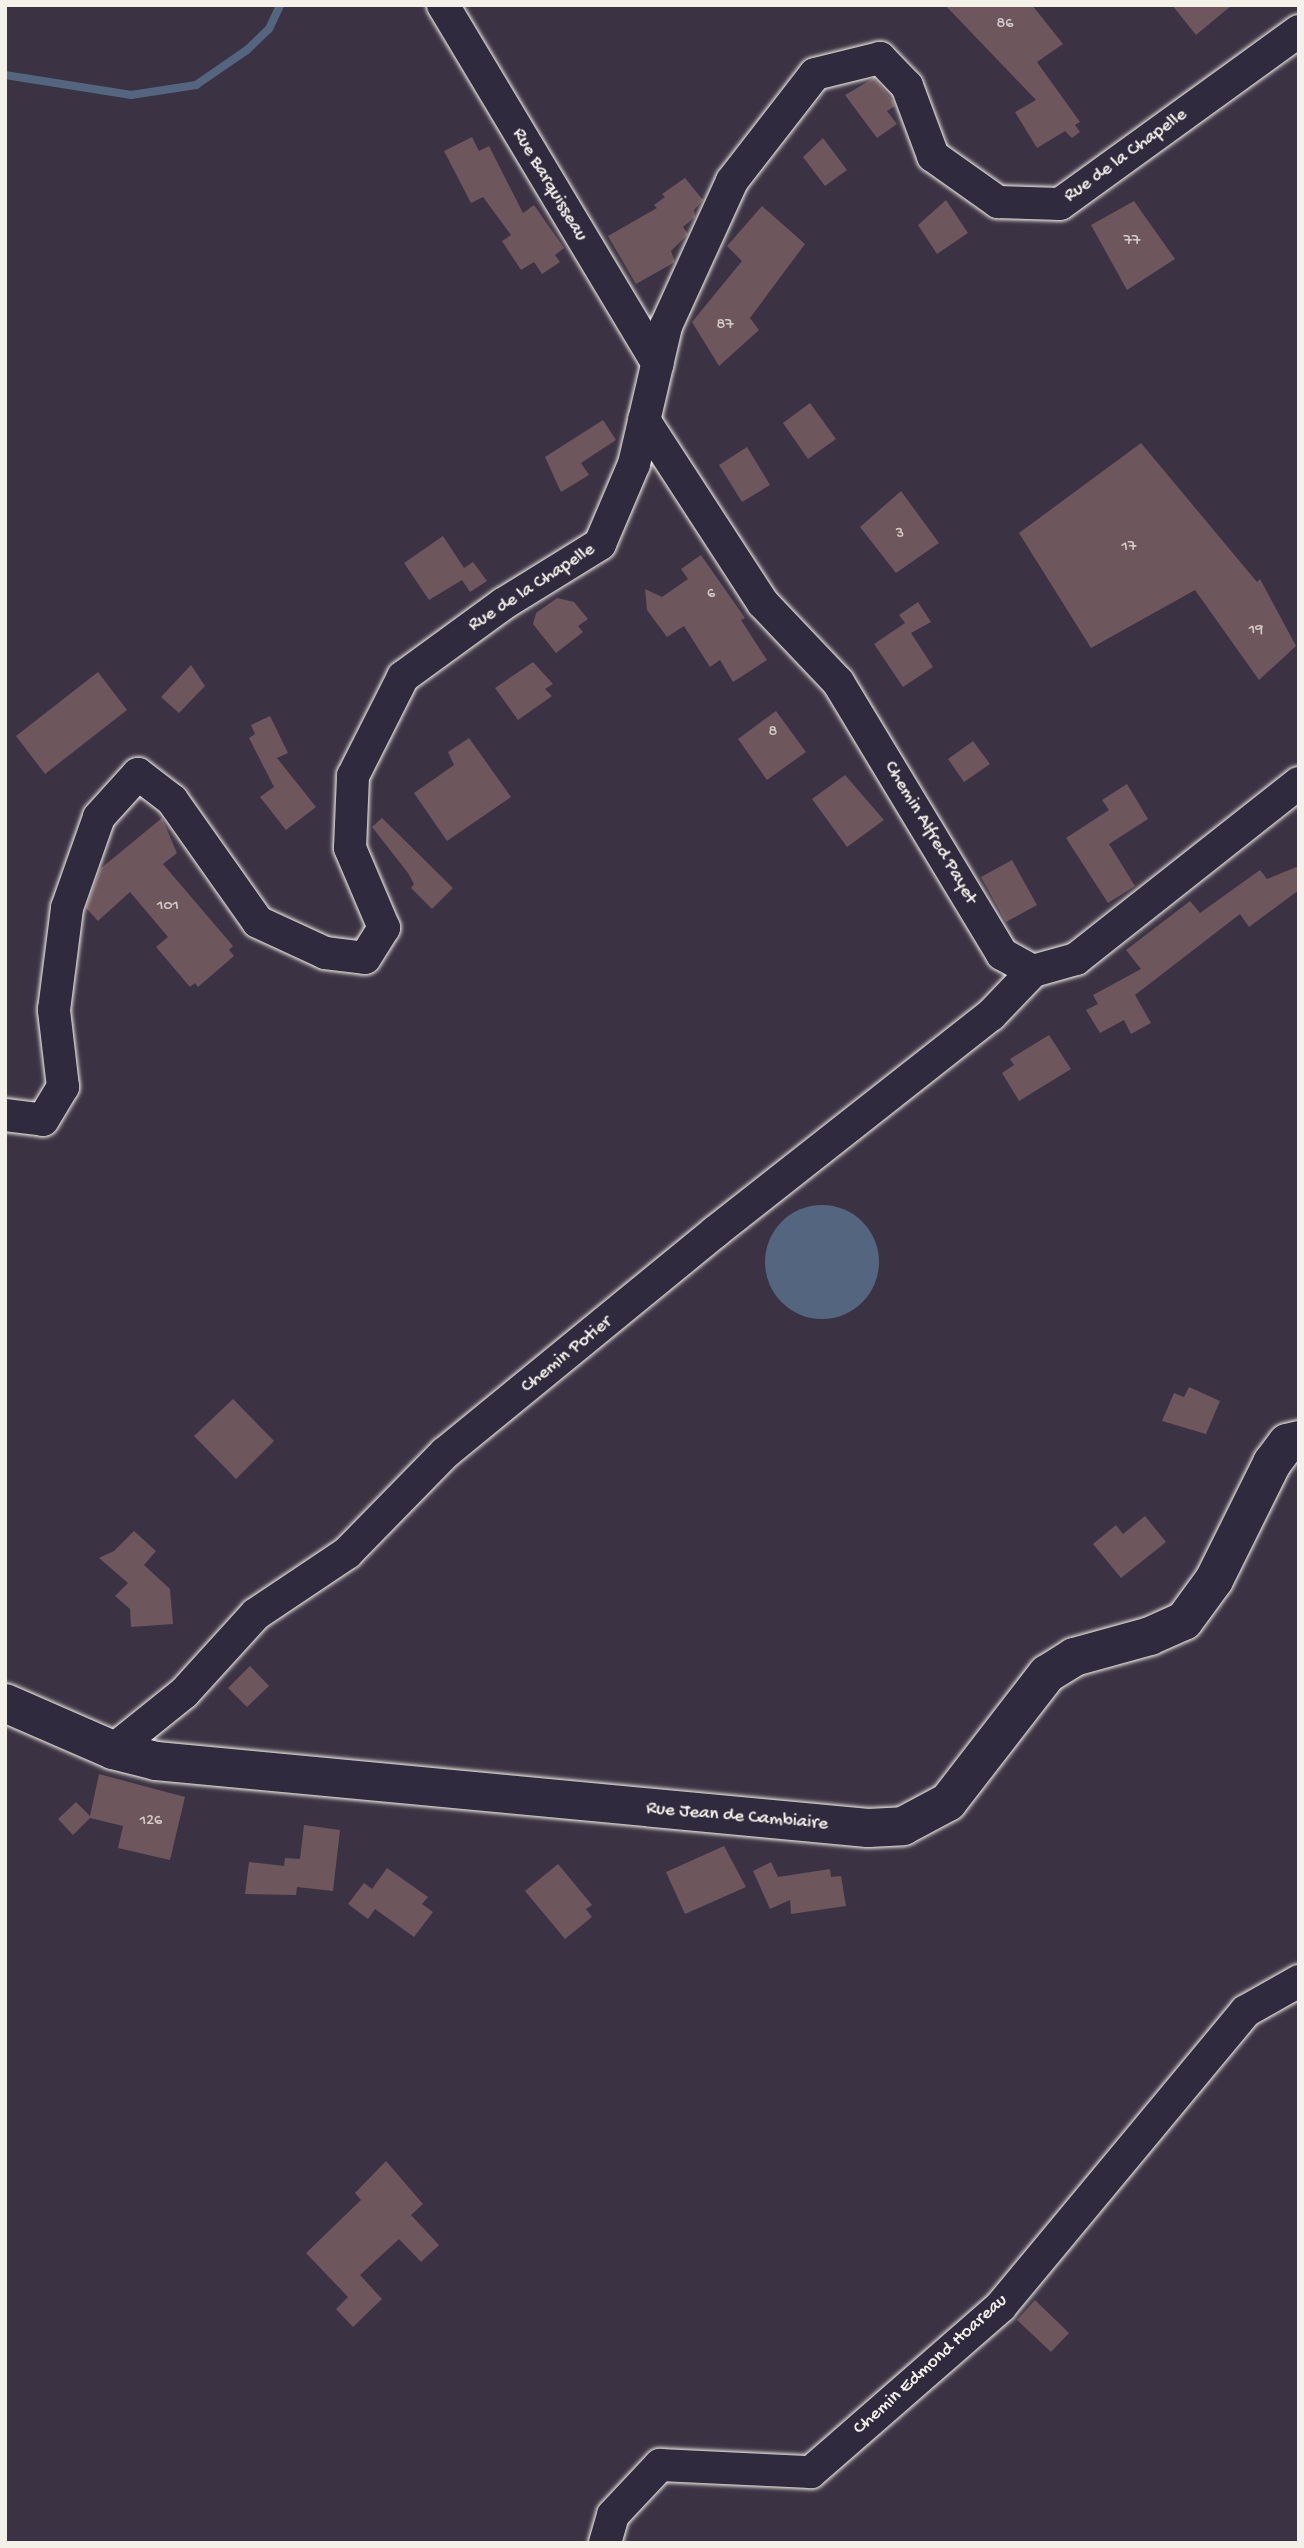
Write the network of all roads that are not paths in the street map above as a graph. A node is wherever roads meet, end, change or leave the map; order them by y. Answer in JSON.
{"nodes":[{"id":1,"x":443,"y":5,"type":"edge"},
{"id":2,"x":1299,"y":31,"type":"edge"},
{"id":3,"x":657,"y":364,"type":"junction"},
{"id":4,"x":644,"y":420,"type":"junction"},
{"id":5,"x":1299,"y":783,"type":"edge"},
{"id":6,"x":1032,"y":971,"type":"junction"},
{"id":7,"x":5,"y":1115,"type":"edge"},
{"id":8,"x":1299,"y":1440,"type":"edge"},
{"id":9,"x":5,"y":1703,"type":"edge"},
{"id":10,"x":113,"y":1750,"type":"junction"},
{"id":11,"x":1299,"y":1981,"type":"edge"},
{"id":12,"x":605,"y":2543,"type":"edge"}],
"edges":[{"from":1,"to":3,"type":"street","name":"Rue Barquisseau"},
{"from":2,"to":3,"type":"street","name":"Rue de la Chapelle"},
{"from":3,"to":4,"type":"street","name":"Rue de la Chapelle"},
{"from":4,"to":6,"type":"street","name":"Chemin Alfred Payet"},
{"from":4,"to":7,"type":"street","name":"Rue de la Chapelle"},
{"from":5,"to":6,"type":"street"},
{"from":6,"to":10,"type":"street","name":"Chemin Potier"},
{"from":8,"to":10,"type":"main road","name":"Rue Jean de Cambiaire"},
{"from":9,"to":10,"type":"main road","name":"Rue Jean de Cambiaire"},
{"from":11,"to":12,"type":"street","name":"Chemin Edmond Hoareau"}]}
